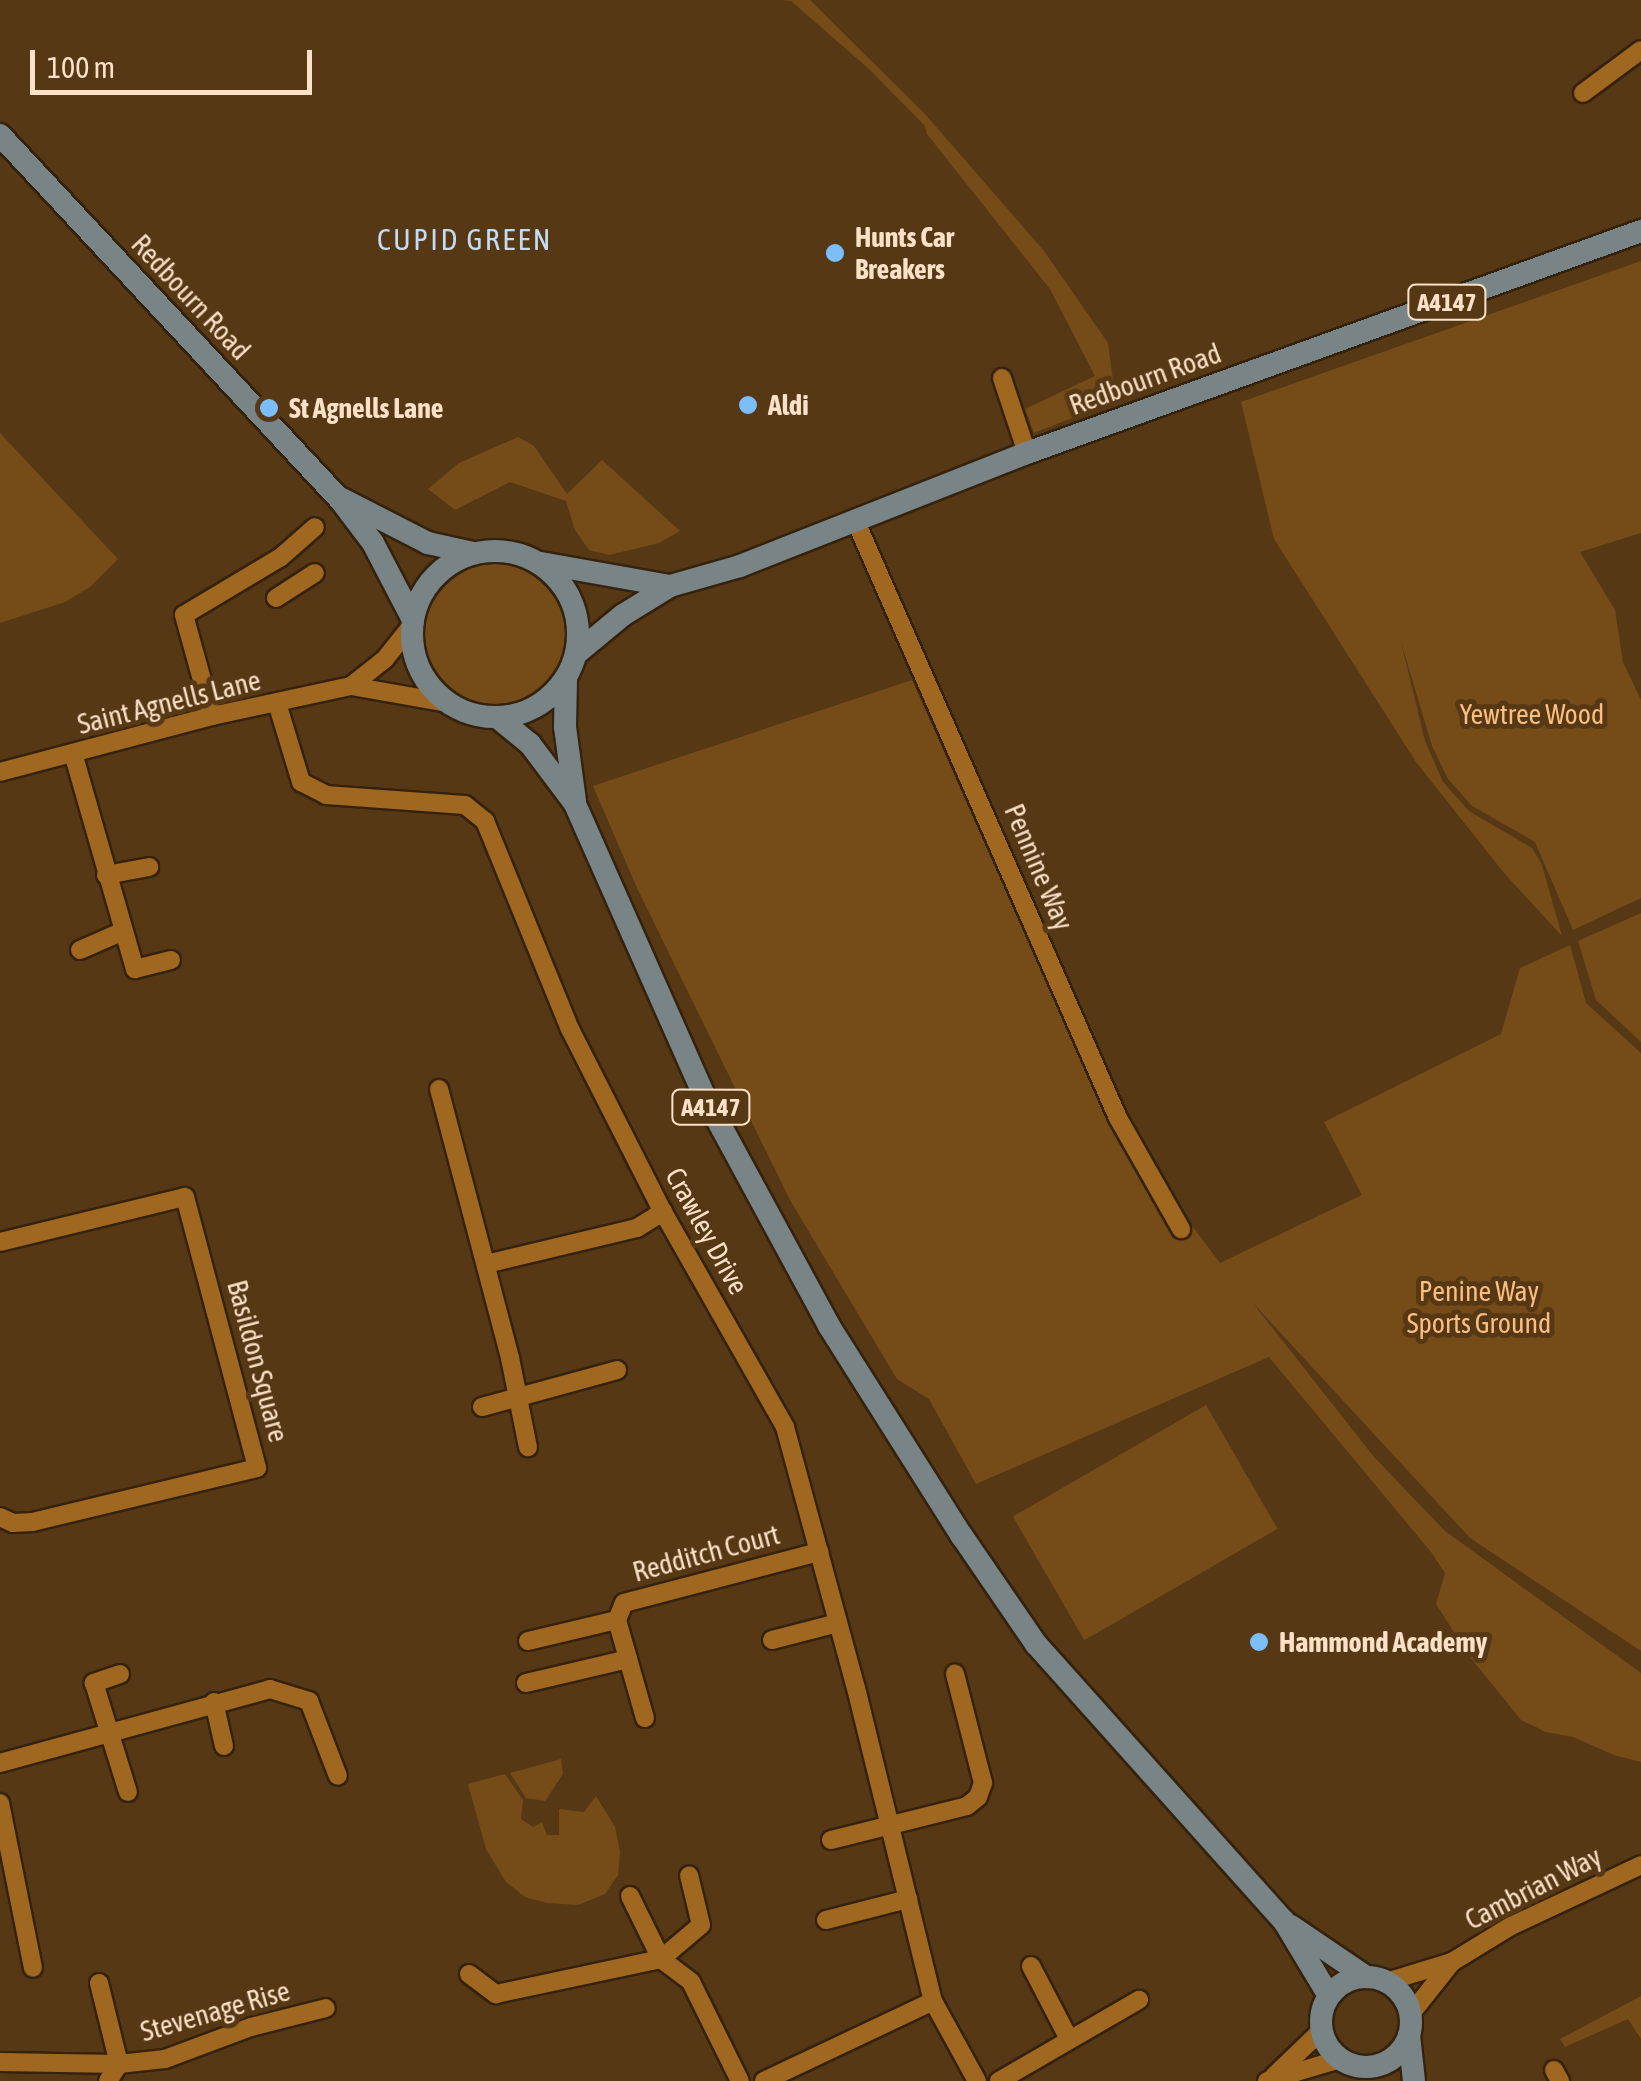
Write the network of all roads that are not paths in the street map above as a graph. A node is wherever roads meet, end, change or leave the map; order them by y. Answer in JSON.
{"nodes":[{"id":1,"x":1641,"y":50,"type":"edge"},
{"id":2,"x":1584,"y":94,"type":"dead end"},
{"id":3,"x":0,"y":135,"type":"edge"},
{"id":4,"x":1641,"y":231,"type":"edge"},
{"id":5,"x":1002,"y":378,"type":"dead end"},
{"id":6,"x":1026,"y":453,"type":"junction"},
{"id":7,"x":339,"y":498,"type":"junction"},
{"id":8,"x":856,"y":522,"type":"junction"},
{"id":9,"x":315,"y":526,"type":"dead end"},
{"id":10,"x":473,"y":552,"type":"junction"},
{"id":11,"x":280,"y":556,"type":"junction"},
{"id":12,"x":540,"y":562,"type":"junction"},
{"id":13,"x":315,"y":573,"type":"dead end"},
{"id":14,"x":295,"y":586,"type":"junction"},
{"id":15,"x":670,"y":586,"type":"junction"},
{"id":16,"x":276,"y":598,"type":"dead end"},
{"id":17,"x":412,"y":623,"type":"junction"},
{"id":18,"x":576,"y":653,"type":"junction"},
{"id":19,"x":566,"y":679,"type":"junction"},
{"id":20,"x":351,"y":686,"type":"junction"},
{"id":21,"x":448,"y":702,"type":"junction"},
{"id":22,"x":277,"y":703,"type":"junction"},
{"id":23,"x":212,"y":716,"type":"junction"},
{"id":24,"x":497,"y":717,"type":"junction"},
{"id":25,"x":73,"y":753,"type":"junction"},
{"id":26,"x":0,"y":772,"type":"edge"},
{"id":27,"x":575,"y":804,"type":"junction"},
{"id":28,"x":149,"y":867,"type":"dead end"},
{"id":29,"x":106,"y":875,"type":"junction"},
{"id":30,"x":121,"y":932,"type":"junction"},
{"id":31,"x":80,"y":950,"type":"dead end"},
{"id":32,"x":170,"y":960,"type":"dead end"},
{"id":33,"x":439,"y":1089,"type":"dead end"},
{"id":34,"x":663,"y":1212,"type":"junction"},
{"id":35,"x":1181,"y":1229,"type":"dead end"},
{"id":36,"x":0,"y":1242,"type":"edge"},
{"id":37,"x":486,"y":1264,"type":"junction"},
{"id":38,"x":617,"y":1370,"type":"dead end"},
{"id":39,"x":518,"y":1396,"type":"junction"},
{"id":40,"x":482,"y":1407,"type":"dead end"},
{"id":41,"x":528,"y":1447,"type":"dead end"},
{"id":42,"x":0,"y":1517,"type":"edge"},
{"id":43,"x":819,"y":1552,"type":"junction"},
{"id":44,"x":617,"y":1620,"type":"junction"},
{"id":45,"x":838,"y":1624,"type":"junction"},
{"id":46,"x":772,"y":1640,"type":"dead end"},
{"id":47,"x":528,"y":1641,"type":"dead end"},
{"id":48,"x":628,"y":1658,"type":"junction"},
{"id":49,"x":120,"y":1674,"type":"dead end"},
{"id":50,"x":955,"y":1674,"type":"dead end"},
{"id":51,"x":526,"y":1683,"type":"dead end"},
{"id":52,"x":214,"y":1702,"type":"junction"},
{"id":53,"x":645,"y":1718,"type":"dead end"},
{"id":54,"x":107,"y":1730,"type":"junction"},
{"id":55,"x":224,"y":1746,"type":"dead end"},
{"id":56,"x":0,"y":1762,"type":"edge"},
{"id":57,"x":338,"y":1776,"type":"dead end"},
{"id":58,"x":128,"y":1792,"type":"dead end"},
{"id":59,"x":0,"y":1803,"type":"edge"},
{"id":60,"x":891,"y":1827,"type":"junction"},
{"id":61,"x":831,"y":1840,"type":"dead end"},
{"id":62,"x":1641,"y":1865,"type":"edge"},
{"id":63,"x":689,"y":1876,"type":"dead end"},
{"id":64,"x":630,"y":1896,"type":"dead end"},
{"id":65,"x":908,"y":1899,"type":"junction"},
{"id":66,"x":826,"y":1920,"type":"dead end"},
{"id":67,"x":1284,"y":1921,"type":"junction"},
{"id":68,"x":661,"y":1959,"type":"junction"},
{"id":69,"x":1452,"y":1962,"type":"junction"},
{"id":70,"x":1031,"y":1966,"type":"dead end"},
{"id":71,"x":33,"y":1968,"type":"dead end"},
{"id":72,"x":469,"y":1974,"type":"dead end"},
{"id":73,"x":1376,"y":1980,"type":"junction"},
{"id":74,"x":99,"y":1983,"type":"dead end"},
{"id":75,"x":1329,"y":1996,"type":"junction"},
{"id":76,"x":1139,"y":2000,"type":"dead end"},
{"id":77,"x":933,"y":2001,"type":"junction"},
{"id":78,"x":326,"y":2008,"type":"dead end"},
{"id":79,"x":1410,"y":2025,"type":"junction"},
{"id":80,"x":1322,"y":2030,"type":"junction"},
{"id":81,"x":1069,"y":2039,"type":"junction"},
{"id":82,"x":1340,"y":2059,"type":"junction"},
{"id":83,"x":0,"y":2062,"type":"edge"},
{"id":84,"x":118,"y":2064,"type":"junction"},
{"id":85,"x":21,"y":2073,"type":"edge"},
{"id":86,"x":1374,"y":2074,"type":"edge"},
{"id":87,"x":1268,"y":2080,"type":"edge"},
{"id":88,"x":108,"y":2081,"type":"edge"},
{"id":89,"x":740,"y":2081,"type":"edge"},
{"id":90,"x":764,"y":2081,"type":"edge"},
{"id":91,"x":977,"y":2081,"type":"edge"},
{"id":92,"x":999,"y":2081,"type":"edge"},
{"id":93,"x":1414,"y":2081,"type":"edge"}],
"edges":[{"from":1,"to":2,"type":"street"},
{"from":3,"to":7,"type":"main road","name":"Redbourn Road"},
{"from":4,"to":6,"type":"main road","name":"Redbourn Road","number":"A4147"},
{"from":5,"to":6,"type":"street"},
{"from":6,"to":8,"type":"main road","name":"Redbourn Road","number":"A4147"},
{"from":7,"to":10,"type":"main road","name":"Redbourn Road"},
{"from":7,"to":17,"type":"main road","name":"Redbourn Road"},
{"from":8,"to":15,"type":"main road","name":"Redbourn Road","number":"A4147"},
{"from":8,"to":35,"type":"street","name":"Pennine Way"},
{"from":9,"to":11,"type":"street"},
{"from":10,"to":12,"type":"main road"},
{"from":10,"to":17,"type":"main road"},
{"from":11,"to":14,"type":"street"},
{"from":11,"to":23,"type":"street"},
{"from":12,"to":15,"type":"main road","name":"Redbourn Road","number":"A4147"},
{"from":12,"to":18,"type":"main road"},
{"from":13,"to":14,"type":"street"},
{"from":14,"to":16,"type":"street"},
{"from":15,"to":18,"type":"main road","name":"Redbourn Road","number":"A4147"},
{"from":17,"to":20,"type":"street","name":"Saint Agnells Lane"},
{"from":17,"to":21,"type":"main road"},
{"from":18,"to":19,"type":"main road"},
{"from":19,"to":24,"type":"main road"},
{"from":19,"to":27,"type":"main road","number":"A4147"},
{"from":20,"to":21,"type":"street","name":"Saint Agnells Lane"},
{"from":20,"to":22,"type":"street","name":"Saint Agnells Lane"},
{"from":21,"to":24,"type":"main road"},
{"from":22,"to":23,"type":"street","name":"Saint Agnells Lane"},
{"from":22,"to":34,"type":"street","name":"Crawley Drive"},
{"from":23,"to":25,"type":"street","name":"Saint Agnells Lane"},
{"from":24,"to":27,"type":"main road","number":"A4147"},
{"from":25,"to":26,"type":"street","name":"Saint Agnells Lane"},
{"from":25,"to":29,"type":"street"},
{"from":27,"to":67,"type":"main road","number":"A4147"},
{"from":28,"to":29,"type":"street"},
{"from":29,"to":30,"type":"street"},
{"from":30,"to":31,"type":"street"},
{"from":30,"to":32,"type":"street"},
{"from":33,"to":37,"type":"street"},
{"from":34,"to":37,"type":"street"},
{"from":34,"to":43,"type":"street","name":"Crawley Drive"},
{"from":36,"to":42,"type":"street","name":"Basildon Square"},
{"from":37,"to":39,"type":"street"},
{"from":38,"to":39,"type":"street"},
{"from":39,"to":40,"type":"street"},
{"from":39,"to":41,"type":"street"},
{"from":43,"to":44,"type":"street","name":"Redditch Court"},
{"from":43,"to":45,"type":"street","name":"Crawley Drive"},
{"from":44,"to":47,"type":"street","name":"Redditch Court"},
{"from":44,"to":48,"type":"street","name":"Redditch Court"},
{"from":45,"to":46,"type":"street"},
{"from":45,"to":60,"type":"street","name":"Crawley Drive"},
{"from":48,"to":51,"type":"street"},
{"from":48,"to":53,"type":"street","name":"Redditch Court"},
{"from":49,"to":54,"type":"street"},
{"from":50,"to":60,"type":"street"},
{"from":52,"to":54,"type":"street"},
{"from":52,"to":55,"type":"street"},
{"from":52,"to":57,"type":"street"},
{"from":54,"to":56,"type":"street"},
{"from":54,"to":58,"type":"street"},
{"from":59,"to":71,"type":"street"},
{"from":60,"to":61,"type":"street"},
{"from":60,"to":65,"type":"street","name":"Crawley Drive"},
{"from":62,"to":69,"type":"street","name":"Cambrian Way"},
{"from":63,"to":68,"type":"street"},
{"from":64,"to":68,"type":"street"},
{"from":65,"to":66,"type":"street"},
{"from":65,"to":77,"type":"street","name":"Crawley Drive"},
{"from":67,"to":73,"type":"main road","number":"A4147"},
{"from":67,"to":75,"type":"main road","number":"A4147"},
{"from":68,"to":72,"type":"street"},
{"from":68,"to":89,"type":"street"},
{"from":69,"to":73,"type":"street","name":"Cambrian Way"},
{"from":69,"to":79,"type":"street","name":"Cambrian Way"},
{"from":70,"to":81,"type":"street"},
{"from":73,"to":75,"type":"main road"},
{"from":73,"to":79,"type":"main road"},
{"from":74,"to":84,"type":"street","name":"Stevenage Rise"},
{"from":75,"to":80,"type":"main road"},
{"from":76,"to":81,"type":"street"},
{"from":77,"to":90,"type":"street"},
{"from":77,"to":91,"type":"street","name":"Crawley Drive"},
{"from":78,"to":84,"type":"street","name":"Stevenage Rise"},
{"from":79,"to":86,"type":"main road"},
{"from":79,"to":93,"type":"main road"},
{"from":80,"to":82,"type":"main road"},
{"from":80,"to":87,"type":"street"},
{"from":81,"to":92,"type":"street"},
{"from":82,"to":86,"type":"main road"},
{"from":82,"to":87,"type":"street"},
{"from":83,"to":85,"type":"street","name":"Stevenage Rise"},
{"from":84,"to":85,"type":"street","name":"Stevenage Rise"},
{"from":84,"to":88,"type":"street","name":"Stevenage Rise"}]}
